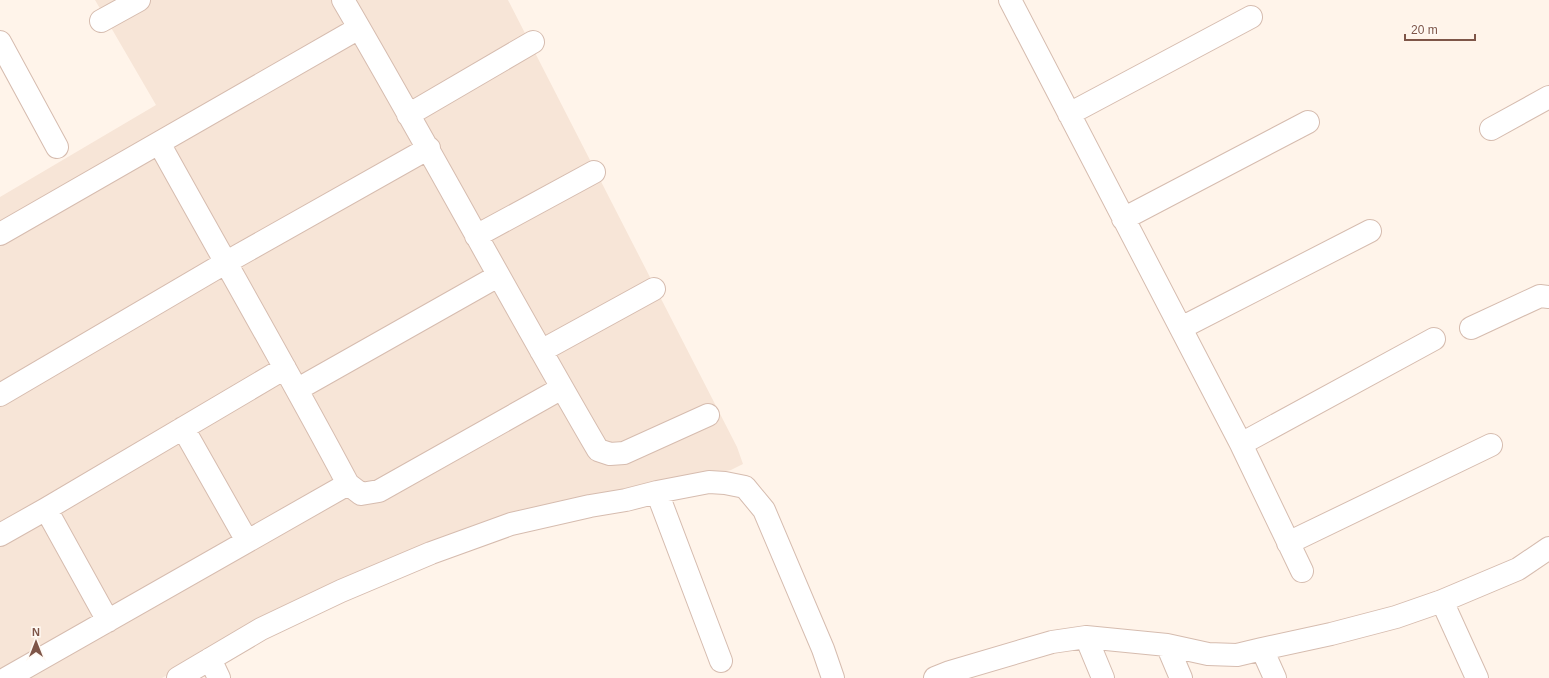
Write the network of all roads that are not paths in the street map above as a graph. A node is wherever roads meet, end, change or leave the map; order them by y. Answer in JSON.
{"nodes":[{"id":1,"x":139,"y":0,"type":"edge"},
{"id":2,"x":343,"y":0,"type":"edge"},
{"id":3,"x":1014,"y":1,"type":"edge"},
{"id":4,"x":1251,"y":17,"type":"dead end"},
{"id":5,"x":101,"y":21,"type":"dead end"},
{"id":6,"x":359,"y":28,"type":"junction"},
{"id":7,"x":0,"y":42,"type":"edge"},
{"id":8,"x":533,"y":42,"type":"dead end"},
{"id":9,"x":1549,"y":97,"type":"edge"},
{"id":10,"x":1070,"y":114,"type":"junction"},
{"id":11,"x":408,"y":115,"type":"junction"},
{"id":12,"x":1308,"y":122,"type":"dead end"},
{"id":13,"x":1491,"y":129,"type":"dead end"},
{"id":14,"x":159,"y":143,"type":"junction"},
{"id":15,"x":57,"y":147,"type":"dead end"},
{"id":16,"x":429,"y":148,"type":"junction"},
{"id":17,"x":594,"y":172,"type":"dead end"},
{"id":18,"x":1123,"y":219,"type":"junction"},
{"id":19,"x":1370,"y":231,"type":"dead end"},
{"id":20,"x":0,"y":234,"type":"edge"},
{"id":21,"x":476,"y":236,"type":"junction"},
{"id":22,"x":225,"y":263,"type":"junction"},
{"id":23,"x":498,"y":276,"type":"junction"},
{"id":24,"x":654,"y":289,"type":"dead end"},
{"id":25,"x":1549,"y":297,"type":"edge"},
{"id":26,"x":1181,"y":328,"type":"junction"},
{"id":27,"x":1471,"y":328,"type":"dead end"},
{"id":28,"x":1434,"y":339,"type":"dead end"},
{"id":29,"x":541,"y":350,"type":"junction"},
{"id":30,"x":285,"y":368,"type":"junction"},
{"id":31,"x":562,"y":388,"type":"junction"},
{"id":32,"x":298,"y":389,"type":"junction"},
{"id":33,"x":0,"y":395,"type":"edge"},
{"id":34,"x":708,"y":415,"type":"dead end"},
{"id":35,"x":183,"y":428,"type":"junction"},
{"id":36,"x":1241,"y":444,"type":"junction"},
{"id":37,"x":1491,"y":445,"type":"dead end"},
{"id":38,"x":348,"y":484,"type":"junction"},
{"id":39,"x":657,"y":492,"type":"junction"},
{"id":40,"x":46,"y":509,"type":"junction"},
{"id":41,"x":0,"y":535,"type":"edge"},
{"id":42,"x":247,"y":541,"type":"junction"},
{"id":43,"x":1288,"y":542,"type":"junction"},
{"id":44,"x":1549,"y":548,"type":"edge"},
{"id":45,"x":1302,"y":571,"type":"dead end"},
{"id":46,"x":1442,"y":601,"type":"junction"},
{"id":47,"x":108,"y":621,"type":"junction"},
{"id":48,"x":1086,"y":637,"type":"junction"},
{"id":49,"x":1167,"y":645,"type":"junction"},
{"id":50,"x":1262,"y":649,"type":"junction"},
{"id":51,"x":721,"y":661,"type":"dead end"},
{"id":52,"x":214,"y":669,"type":"edge"},
{"id":53,"x":7,"y":678,"type":"edge"},
{"id":54,"x":178,"y":678,"type":"edge"},
{"id":55,"x":833,"y":678,"type":"edge"},
{"id":56,"x":935,"y":678,"type":"edge"},
{"id":57,"x":1102,"y":678,"type":"edge"},
{"id":58,"x":1181,"y":678,"type":"edge"},
{"id":59,"x":1275,"y":678,"type":"edge"},
{"id":60,"x":1477,"y":678,"type":"edge"}],
"edges":[{"from":1,"to":5,"type":"street"},
{"from":2,"to":6,"type":"street"},
{"from":3,"to":10,"type":"street"},
{"from":4,"to":10,"type":"street"},
{"from":6,"to":11,"type":"street"},
{"from":6,"to":14,"type":"street"},
{"from":7,"to":15,"type":"street"},
{"from":8,"to":11,"type":"street"},
{"from":9,"to":13,"type":"street"},
{"from":10,"to":18,"type":"street"},
{"from":11,"to":16,"type":"street"},
{"from":12,"to":18,"type":"street"},
{"from":14,"to":20,"type":"street"},
{"from":14,"to":22,"type":"street"},
{"from":16,"to":21,"type":"street"},
{"from":16,"to":22,"type":"street"},
{"from":17,"to":21,"type":"street"},
{"from":18,"to":26,"type":"street"},
{"from":19,"to":26,"type":"street"},
{"from":21,"to":23,"type":"street"},
{"from":22,"to":30,"type":"street"},
{"from":22,"to":33,"type":"street"},
{"from":23,"to":29,"type":"street"},
{"from":23,"to":32,"type":"street"},
{"from":24,"to":29,"type":"street"},
{"from":25,"to":27,"type":"street"},
{"from":26,"to":36,"type":"street"},
{"from":28,"to":36,"type":"street"},
{"from":29,"to":31,"type":"street"},
{"from":30,"to":32,"type":"street"},
{"from":30,"to":35,"type":"street"},
{"from":31,"to":34,"type":"street"},
{"from":31,"to":38,"type":"street"},
{"from":32,"to":38,"type":"street"},
{"from":35,"to":40,"type":"street"},
{"from":35,"to":42,"type":"street"},
{"from":36,"to":43,"type":"street"},
{"from":37,"to":43,"type":"street"},
{"from":38,"to":42,"type":"street"},
{"from":39,"to":51,"type":"street"},
{"from":39,"to":52,"type":"street"},
{"from":39,"to":55,"type":"street"},
{"from":40,"to":41,"type":"street"},
{"from":40,"to":47,"type":"street"},
{"from":42,"to":47,"type":"street"},
{"from":43,"to":45,"type":"street"},
{"from":44,"to":46,"type":"street"},
{"from":46,"to":50,"type":"street"},
{"from":46,"to":60,"type":"street"},
{"from":47,"to":53,"type":"street"},
{"from":48,"to":49,"type":"street"},
{"from":48,"to":56,"type":"street"},
{"from":48,"to":57,"type":"street"},
{"from":49,"to":50,"type":"street"},
{"from":49,"to":58,"type":"street"},
{"from":50,"to":59,"type":"street"},
{"from":52,"to":54,"type":"street"}]}
